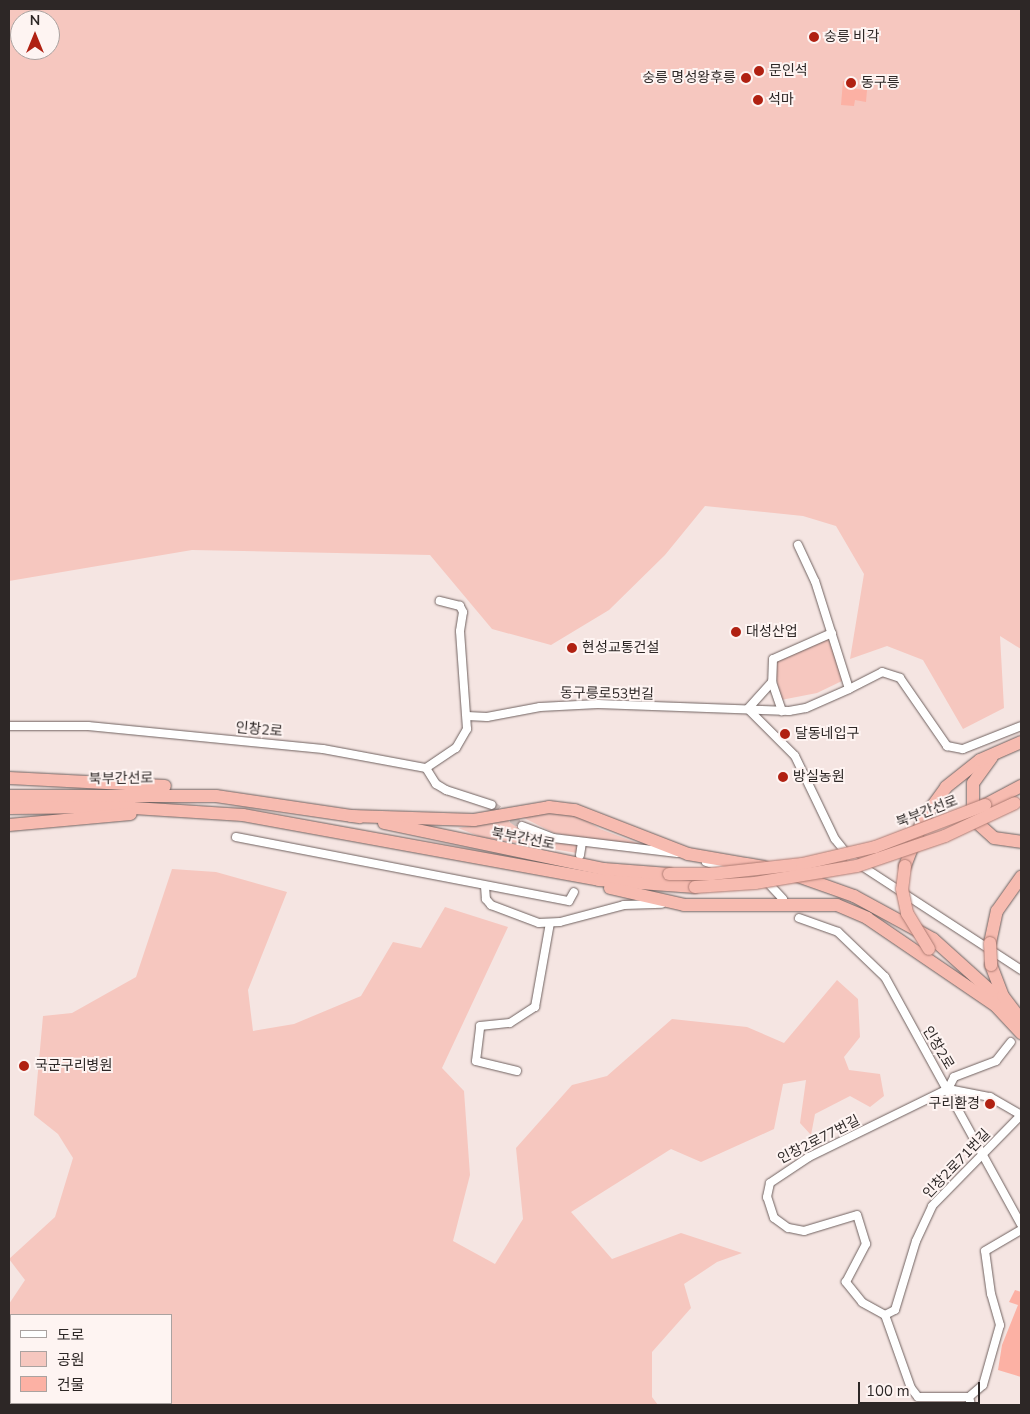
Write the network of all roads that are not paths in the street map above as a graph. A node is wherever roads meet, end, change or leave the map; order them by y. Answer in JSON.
{"nodes":[{"id":1,"x":798,"y":545,"type":"dead end"},
{"id":2,"x":440,"y":601,"type":"dead end"},
{"id":3,"x":832,"y":633,"type":"junction"},
{"id":4,"x":772,"y":682,"type":"junction"},
{"id":5,"x":849,"y":689,"type":"junction"},
{"id":6,"x":748,"y":709,"type":"junction"},
{"id":7,"x":778,"y":711,"type":"junction"},
{"id":8,"x":466,"y":716,"type":"junction"},
{"id":9,"x":9,"y":726,"type":"edge"},
{"id":10,"x":1021,"y":726,"type":"edge"},
{"id":11,"x":769,"y":729,"type":"junction"},
{"id":12,"x":1021,"y":742,"type":"edge"},
{"id":13,"x":995,"y":753,"type":"junction"},
{"id":14,"x":426,"y":768,"type":"junction"},
{"id":15,"x":9,"y":778,"type":"edge"},
{"id":16,"x":1021,"y":786,"type":"edge"},
{"id":17,"x":9,"y":796,"type":"edge"},
{"id":18,"x":216,"y":796,"type":"junction"},
{"id":19,"x":1018,"y":802,"type":"edge"},
{"id":20,"x":492,"y":806,"type":"tunnel mouth"},
{"id":21,"x":9,"y":808,"type":"edge"},
{"id":22,"x":197,"y":810,"type":"junction"},
{"id":23,"x":351,"y":816,"type":"junction"},
{"id":24,"x":9,"y":825,"type":"edge"},
{"id":25,"x":522,"y":826,"type":"tunnel mouth"},
{"id":26,"x":236,"y":837,"type":"dead end"},
{"id":27,"x":1021,"y":842,"type":"edge"},
{"id":28,"x":582,"y":843,"type":"junction"},
{"id":29,"x":688,"y":854,"type":"junction"},
{"id":30,"x":580,"y":855,"type":"dead end"},
{"id":31,"x":483,"y":860,"type":"junction"},
{"id":32,"x":1021,"y":877,"type":"edge"},
{"id":33,"x":485,"y":886,"type":"junction"},
{"id":34,"x":574,"y":892,"type":"dead end"},
{"id":35,"x":783,"y":899,"type":"dead end"},
{"id":36,"x":682,"y":904,"type":"junction"},
{"id":37,"x":799,"y":918,"type":"dead end"},
{"id":38,"x":550,"y":923,"type":"junction"},
{"id":39,"x":1021,"y":970,"type":"edge"},
{"id":40,"x":998,"y":1008,"type":"junction"},
{"id":41,"x":1018,"y":1016,"type":"edge"},
{"id":42,"x":1021,"y":1033,"type":"edge"},
{"id":43,"x":1011,"y":1042,"type":"dead end"},
{"id":44,"x":517,"y":1071,"type":"dead end"},
{"id":45,"x":948,"y":1089,"type":"junction"},
{"id":46,"x":1021,"y":1115,"type":"edge"},
{"id":47,"x":981,"y":1155,"type":"junction"},
{"id":48,"x":1021,"y":1224,"type":"edge"},
{"id":49,"x":1021,"y":1230,"type":"edge"},
{"id":50,"x":886,"y":1315,"type":"junction"},
{"id":51,"x":970,"y":1401,"type":"edge"}],
"edges":[{"from":1,"to":3,"type":"street"},
{"from":2,"to":8,"type":"street"},
{"from":3,"to":4,"type":"street"},
{"from":3,"to":5,"type":"street"},
{"from":4,"to":6,"type":"street"},
{"from":4,"to":7,"type":"street"},
{"from":5,"to":7,"type":"street","name":"동구릉로53번길"},
{"from":5,"to":10,"type":"street","name":"동구릉로53번길"},
{"from":6,"to":7,"type":"street","name":"동구릉로53번길"},
{"from":6,"to":8,"type":"street","name":"동구릉로53번길"},
{"from":6,"to":11,"type":"street"},
{"from":7,"to":11,"type":"street"},
{"from":8,"to":14,"type":"street"},
{"from":9,"to":14,"type":"street","name":"인창2로"},
{"from":11,"to":39,"type":"street"},
{"from":12,"to":13,"type":"highway"},
{"from":13,"to":27,"type":"highway"},
{"from":13,"to":40,"type":"highway","bridge":true},
{"from":14,"to":20,"type":"street"},
{"from":15,"to":18,"type":"highway"},
{"from":16,"to":23,"type":"highway","name":"북부간선로","bridge":true},
{"from":17,"to":18,"type":"highway","name":"북부간선로"},
{"from":18,"to":23,"type":"highway","name":"북부간선로"},
{"from":19,"to":31,"type":"highway","name":"북부간선로","bridge":true},
{"from":21,"to":22,"type":"highway","name":"북부간선로"},
{"from":22,"to":24,"type":"highway"},
{"from":22,"to":31,"type":"highway","name":"북부간선로"},
{"from":23,"to":29,"type":"highway"},
{"from":25,"to":28,"type":"street"},
{"from":26,"to":33,"type":"street"},
{"from":28,"to":29,"type":"street"},
{"from":28,"to":30,"type":"street"},
{"from":29,"to":35,"type":"street"},
{"from":29,"to":41,"type":"highway"},
{"from":31,"to":36,"type":"highway"},
{"from":32,"to":41,"type":"highway","bridge":true},
{"from":33,"to":34,"type":"street"},
{"from":33,"to":38,"type":"street"},
{"from":36,"to":38,"type":"street"},
{"from":36,"to":40,"type":"highway"},
{"from":37,"to":45,"type":"street","name":"인창2로"},
{"from":38,"to":44,"type":"street"},
{"from":40,"to":42,"type":"highway"},
{"from":43,"to":45,"type":"street"},
{"from":45,"to":46,"type":"street"},
{"from":45,"to":47,"type":"street","name":"인창2로"},
{"from":45,"to":50,"type":"street","name":"인창2로77번길"},
{"from":46,"to":47,"type":"street","name":"인창2로71번길"},
{"from":47,"to":48,"type":"street","name":"인창2로"},
{"from":47,"to":50,"type":"street","name":"인창2로71번길"},
{"from":49,"to":51,"type":"street"},
{"from":50,"to":51,"type":"street"}]}
